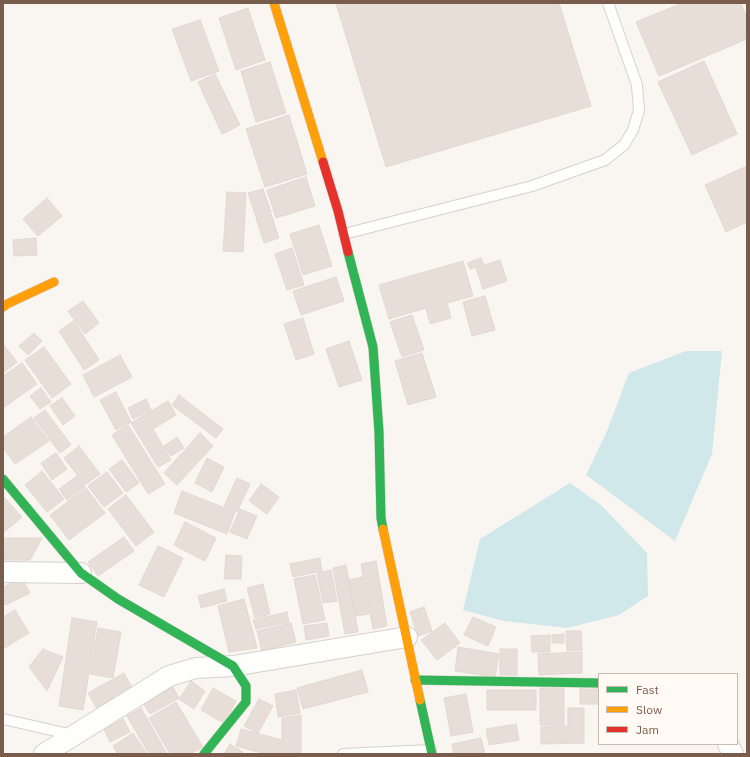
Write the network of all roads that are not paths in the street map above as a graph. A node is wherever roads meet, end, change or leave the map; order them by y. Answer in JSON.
{"nodes":[{"id":1,"x":274,"y":3,"type":"edge"},
{"id":2,"x":608,"y":3,"type":"edge"},
{"id":3,"x":344,"y":234,"type":"junction"},
{"id":4,"x":54,"y":282,"type":"dead end"},
{"id":5,"x":3,"y":307,"type":"edge"},
{"id":6,"x":3,"y":479,"type":"edge"},
{"id":7,"x":3,"y":572,"type":"edge"},
{"id":8,"x":81,"y":573,"type":"junction"},
{"id":9,"x":407,"y":637,"type":"junction"},
{"id":10,"x":233,"y":666,"type":"junction"},
{"id":11,"x":415,"y":680,"type":"junction"},
{"id":12,"x":598,"y":683,"type":"edge"},
{"id":13,"x":3,"y":719,"type":"edge"},
{"id":14,"x":74,"y":735,"type":"junction"},
{"id":15,"x":728,"y":745,"type":"edge"},
{"id":16,"x":431,"y":752,"type":"edge"},
{"id":17,"x":44,"y":754,"type":"edge"},
{"id":18,"x":204,"y":754,"type":"edge"},
{"id":19,"x":343,"y":754,"type":"edge"},
{"id":20,"x":733,"y":754,"type":"edge"}],
"edges":[{"from":1,"to":3,"type":"main road"},
{"from":2,"to":3,"type":"lane"},
{"from":3,"to":9,"type":"main road"},
{"from":4,"to":5,"type":"main road"},
{"from":6,"to":8,"type":"main road"},
{"from":7,"to":8,"type":"street"},
{"from":8,"to":10,"type":"main road"},
{"from":9,"to":10,"type":"street"},
{"from":9,"to":11,"type":"main road"},
{"from":10,"to":14,"type":"street"},
{"from":10,"to":18,"type":"main road"},
{"from":11,"to":12,"type":"main road"},
{"from":11,"to":16,"type":"main road"},
{"from":13,"to":14,"type":"lane"},
{"from":14,"to":17,"type":"street"},
{"from":15,"to":20,"type":"street"},
{"from":16,"to":19,"type":"lane"}]}
